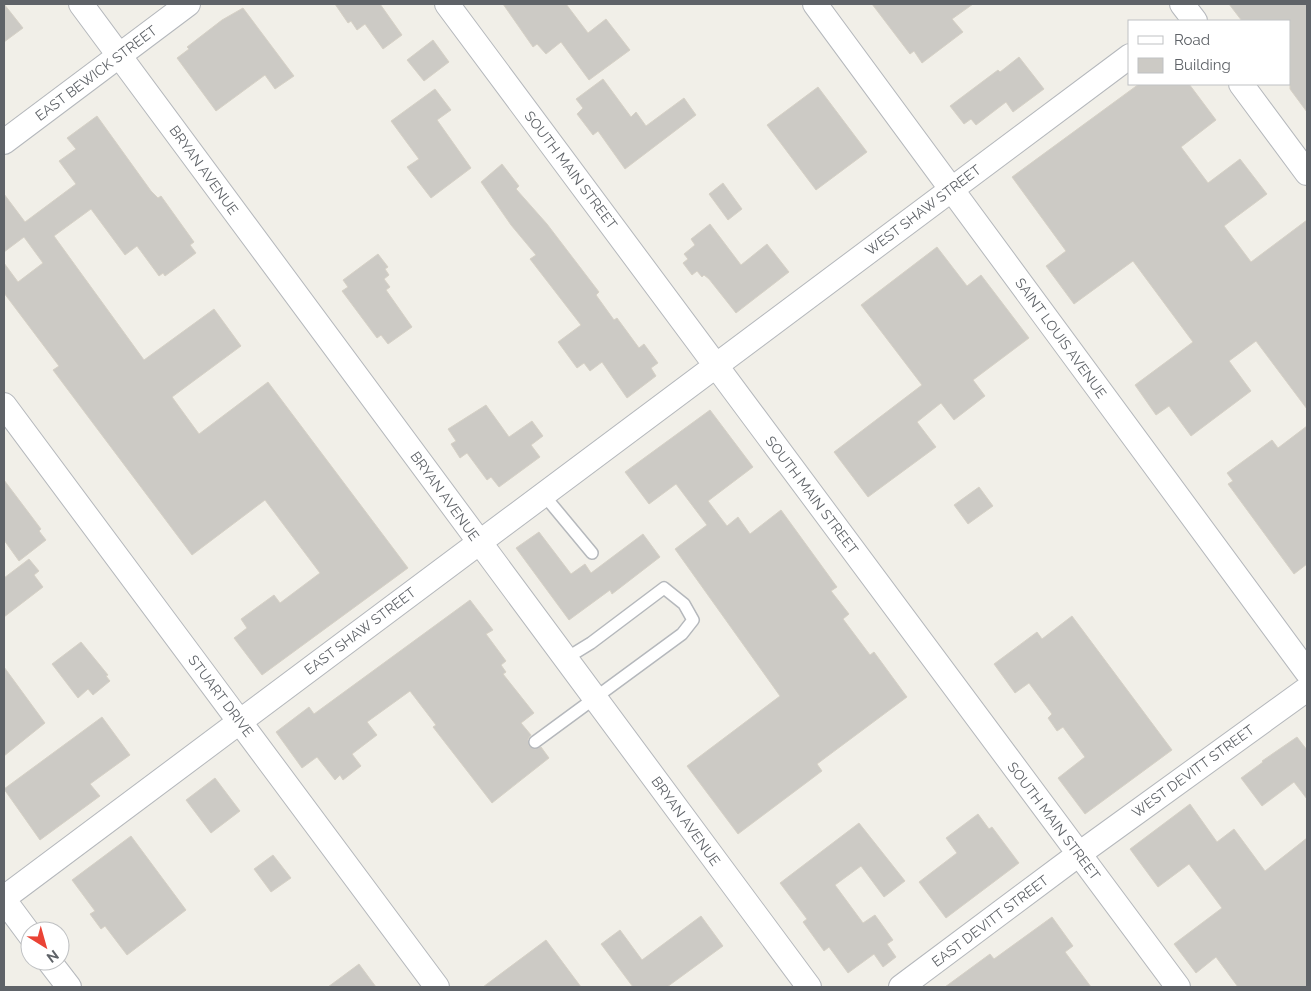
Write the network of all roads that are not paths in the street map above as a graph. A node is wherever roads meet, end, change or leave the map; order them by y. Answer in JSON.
{"nodes":[{"id":1,"x":81,"y":4,"type":"edge"},
{"id":2,"x":188,"y":4,"type":"edge"},
{"id":3,"x":447,"y":4,"type":"edge"},
{"id":4,"x":816,"y":4,"type":"edge"},
{"id":5,"x":119,"y":55,"type":"junction"},
{"id":6,"x":1128,"y":57,"type":"edge"},
{"id":7,"x":1242,"y":85,"type":"edge"},
{"id":8,"x":4,"y":142,"type":"edge"},
{"id":9,"x":1307,"y":173,"type":"edge"},
{"id":10,"x":952,"y":189,"type":"junction"},
{"id":11,"x":716,"y":365,"type":"junction"},
{"id":12,"x":4,"y":405,"type":"edge"},
{"id":13,"x":543,"y":494,"type":"junction"},
{"id":14,"x":479,"y":542,"type":"junction"},
{"id":15,"x":592,"y":553,"type":"dead end"},
{"id":16,"x":565,"y":659,"type":"junction"},
{"id":17,"x":1307,"y":672,"type":"edge"},
{"id":18,"x":1307,"y":689,"type":"edge"},
{"id":19,"x":595,"y":698,"type":"junction"},
{"id":20,"x":239,"y":721,"type":"junction"},
{"id":21,"x":535,"y":742,"type":"dead end"},
{"id":22,"x":1079,"y":854,"type":"junction"},
{"id":23,"x":4,"y":899,"type":"edge"},
{"id":24,"x":20,"y":921,"type":"edge"},
{"id":25,"x":57,"y":971,"type":"edge"},
{"id":26,"x":69,"y":987,"type":"edge"},
{"id":27,"x":437,"y":987,"type":"edge"},
{"id":28,"x":809,"y":987,"type":"edge"},
{"id":29,"x":901,"y":987,"type":"edge"},
{"id":30,"x":1178,"y":987,"type":"edge"}],
"edges":[{"from":1,"to":5,"type":"street","name":"BRYAN AVENUE"},
{"from":2,"to":5,"type":"street","name":"EAST BEWICK STREET"},
{"from":3,"to":11,"type":"street","name":"SOUTH MAIN STREET"},
{"from":4,"to":10,"type":"street","name":"SAINT LOUIS AVENUE"},
{"from":5,"to":8,"type":"street","name":"EAST BEWICK STREET"},
{"from":5,"to":14,"type":"street","name":"BRYAN AVENUE"},
{"from":6,"to":10,"type":"street","name":"WEST SHAW STREET"},
{"from":7,"to":9,"type":"street"},
{"from":10,"to":11,"type":"street","name":"WEST SHAW STREET"},
{"from":10,"to":17,"type":"street","name":"SAINT LOUIS AVENUE"},
{"from":11,"to":13,"type":"street","name":"EAST SHAW STREET"},
{"from":11,"to":22,"type":"street","name":"SOUTH MAIN STREET"},
{"from":12,"to":20,"type":"street","name":"STUART DRIVE"},
{"from":13,"to":14,"type":"street","name":"EAST SHAW STREET"},
{"from":13,"to":15,"type":"lane"},
{"from":14,"to":16,"type":"street","name":"BRYAN AVENUE"},
{"from":14,"to":20,"type":"street","name":"EAST SHAW STREET"},
{"from":16,"to":19,"type":"street","name":"BRYAN AVENUE"},
{"from":16,"to":19,"type":"lane"},
{"from":18,"to":22,"type":"street","name":"WEST DEVITT STREET"},
{"from":19,"to":21,"type":"lane"},
{"from":19,"to":28,"type":"street","name":"BRYAN AVENUE"},
{"from":20,"to":23,"type":"street","name":"EAST SHAW STREET"},
{"from":20,"to":27,"type":"street","name":"STUART DRIVE"},
{"from":22,"to":29,"type":"street","name":"EAST DEVITT STREET"},
{"from":22,"to":30,"type":"street","name":"SOUTH MAIN STREET"},
{"from":23,"to":24,"type":"street"},
{"from":25,"to":26,"type":"street"}]}
